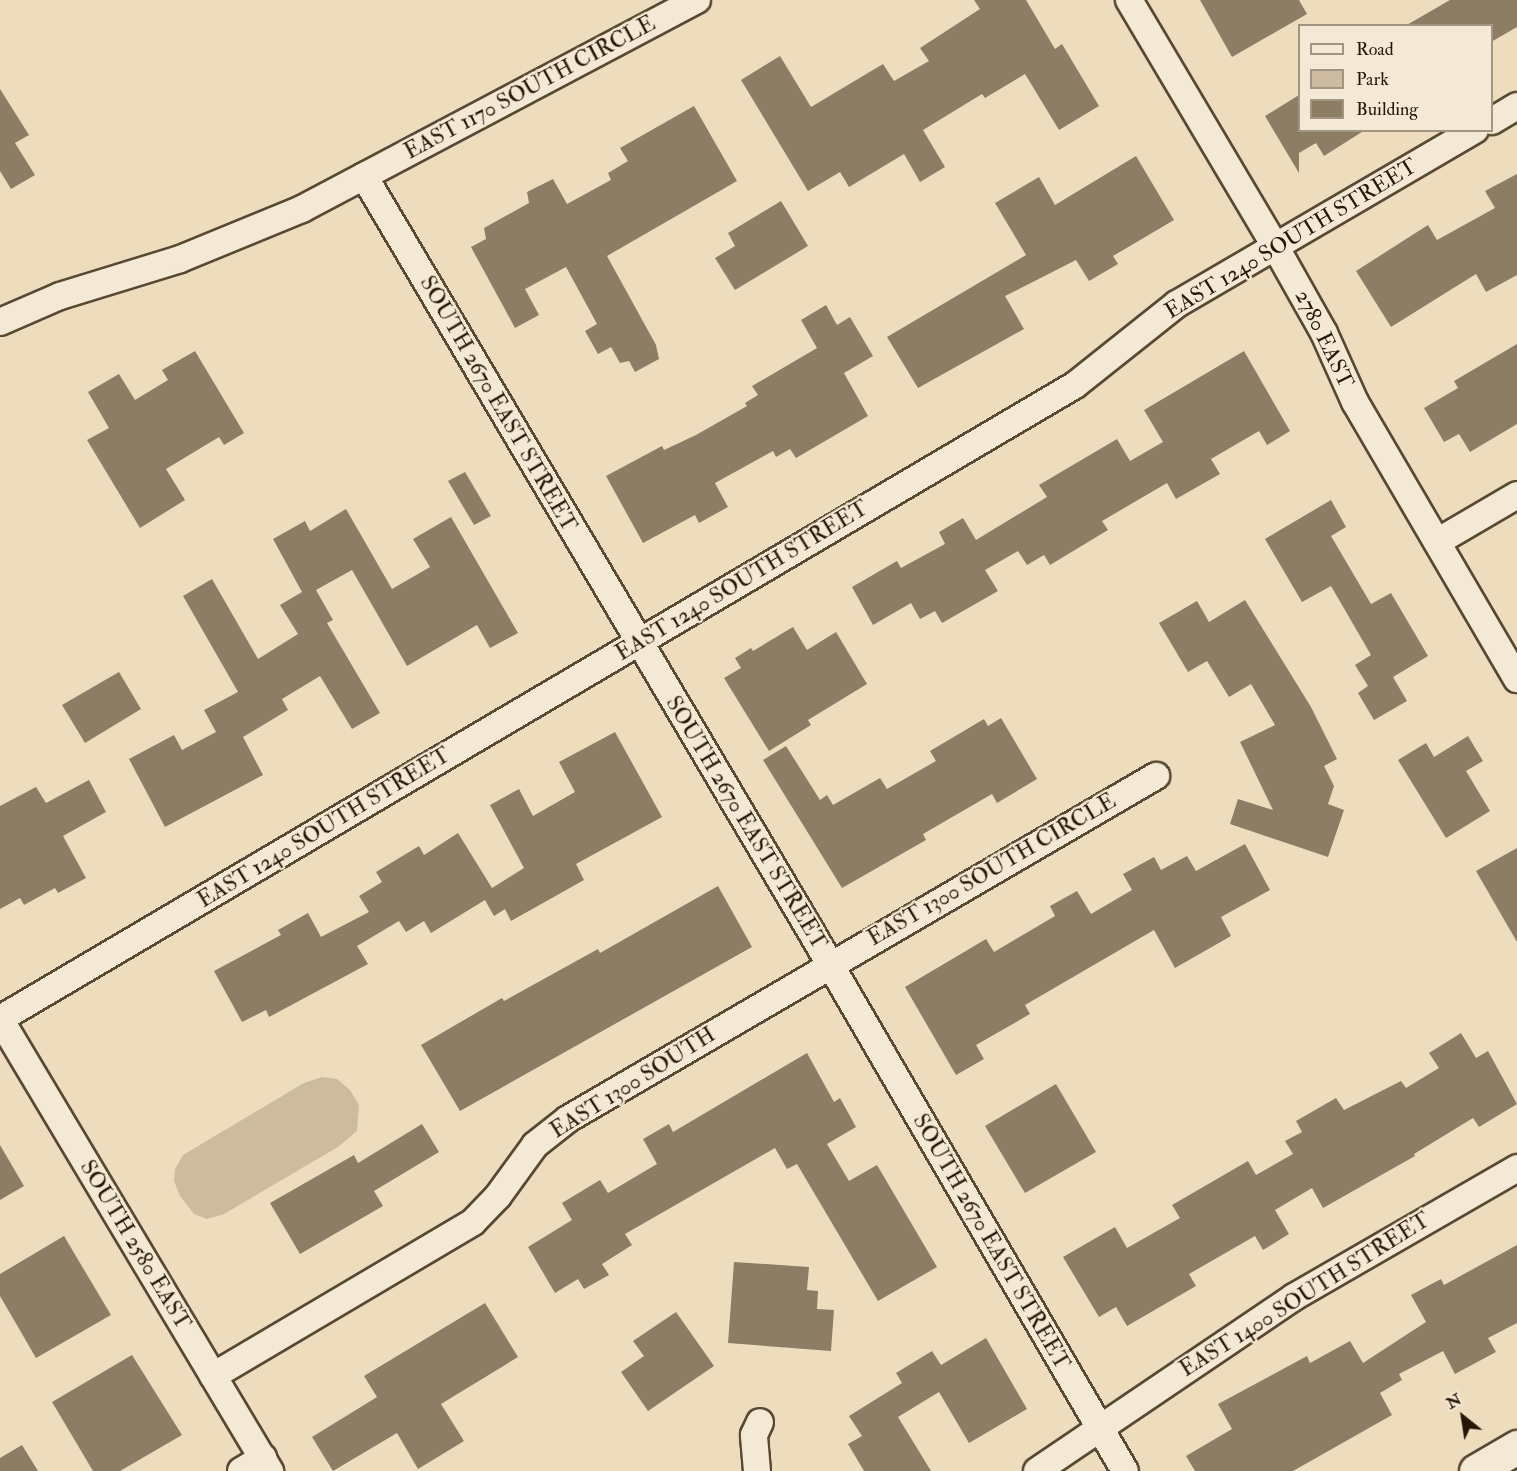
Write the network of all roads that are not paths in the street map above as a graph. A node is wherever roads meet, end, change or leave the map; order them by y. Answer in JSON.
{"nodes":[{"id":1,"x":697,"y":0,"type":"edge"},
{"id":2,"x":1129,"y":0,"type":"edge"},
{"id":3,"x":1517,"y":106,"type":"edge"},
{"id":4,"x":1493,"y":120,"type":"edge"},
{"id":5,"x":1472,"y":132,"type":"edge"},
{"id":6,"x":364,"y":176,"type":"junction"},
{"id":7,"x":1275,"y":246,"type":"junction"},
{"id":8,"x":0,"y":322,"type":"edge"},
{"id":9,"x":1517,"y":495,"type":"edge"},
{"id":10,"x":1437,"y":542,"type":"junction"},
{"id":11,"x":639,"y":642,"type":"junction"},
{"id":12,"x":1517,"y":679,"type":"edge"},
{"id":13,"x":1156,"y":777,"type":"dead end"},
{"id":14,"x":829,"y":964,"type":"junction"},
{"id":15,"x":0,"y":1019,"type":"edge"},
{"id":16,"x":1517,"y":1168,"type":"edge"},
{"id":17,"x":213,"y":1376,"type":"junction"},
{"id":18,"x":760,"y":1422,"type":"dead end"},
{"id":19,"x":1098,"y":1429,"type":"junction"},
{"id":20,"x":1517,"y":1447,"type":"edge"},
{"id":21,"x":266,"y":1465,"type":"edge"},
{"id":22,"x":241,"y":1471,"type":"edge"},
{"id":23,"x":757,"y":1471,"type":"edge"},
{"id":24,"x":1037,"y":1471,"type":"edge"},
{"id":25,"x":1125,"y":1471,"type":"edge"},
{"id":26,"x":1476,"y":1471,"type":"edge"}],
"edges":[{"from":1,"to":6,"type":"street","name":"EAST 1170 SOUTH CIRCLE"},
{"from":2,"to":7,"type":"street","name":"2780 EAST"},
{"from":3,"to":4,"type":"street"},
{"from":5,"to":7,"type":"street","name":"EAST 1240 SOUTH STREET"},
{"from":6,"to":8,"type":"street","name":"EAST 1170 SOUTH CIRCLE"},
{"from":6,"to":11,"type":"street","name":"SOUTH 2670 EAST STREET"},
{"from":7,"to":10,"type":"street","name":"2780 EAST"},
{"from":7,"to":11,"type":"street","name":"EAST 1240 SOUTH STREET"},
{"from":9,"to":10,"type":"street"},
{"from":10,"to":12,"type":"street","name":"2780 EAST"},
{"from":11,"to":14,"type":"street","name":"SOUTH 2670 EAST STREET"},
{"from":11,"to":15,"type":"street","name":"EAST 1240 SOUTH STREET"},
{"from":13,"to":14,"type":"street","name":"EAST 1300 SOUTH CIRCLE"},
{"from":14,"to":17,"type":"street","name":"EAST 1300 SOUTH"},
{"from":14,"to":19,"type":"street","name":"SOUTH 2670 EAST STREET"},
{"from":15,"to":17,"type":"street","name":"SOUTH 2580 EAST"},
{"from":16,"to":19,"type":"street","name":"EAST 1400 SOUTH STREET"},
{"from":17,"to":21,"type":"street","name":"SOUTH 2580 EAST"},
{"from":18,"to":23,"type":"street"},
{"from":19,"to":24,"type":"street","name":"EAST 1400 SOUTH STREET"},
{"from":19,"to":25,"type":"street","name":"SOUTH 2670 EAST STREET"},
{"from":20,"to":26,"type":"main road"},
{"from":21,"to":22,"type":"street"}]}
